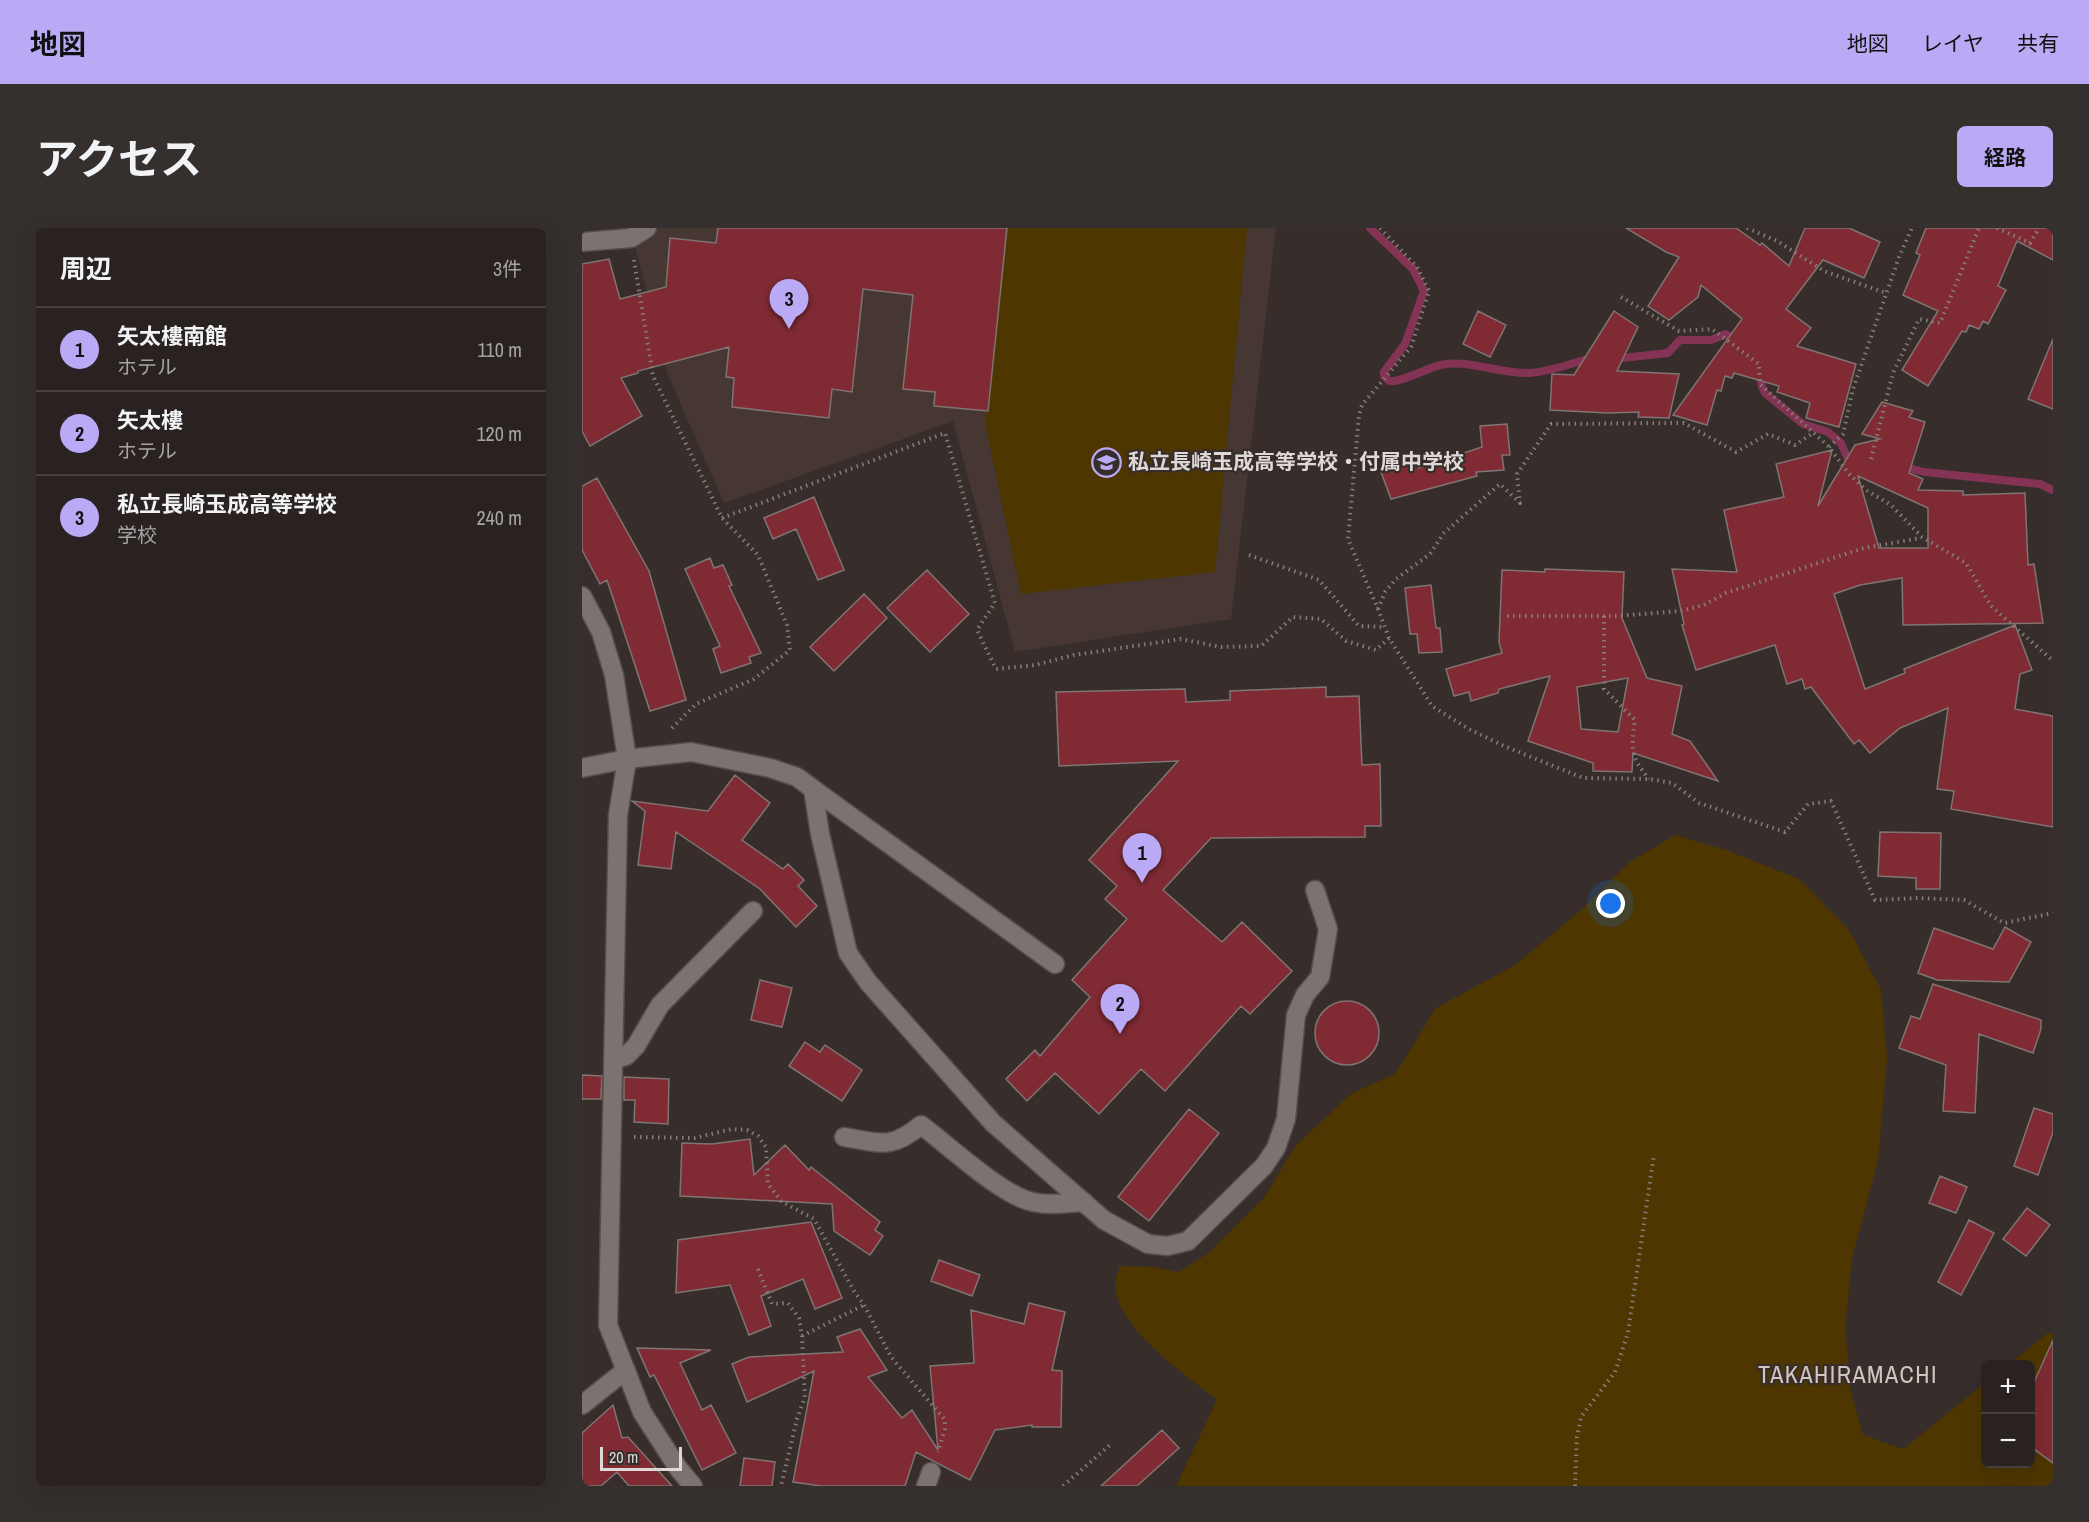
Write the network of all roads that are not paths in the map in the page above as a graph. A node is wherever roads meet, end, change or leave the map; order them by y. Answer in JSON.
{"nodes":[{"id":1,"x":647,"y":228,"type":"edge"},
{"id":2,"x":582,"y":242,"type":"edge"},
{"id":3,"x":582,"y":596,"type":"edge"},
{"id":4,"x":627,"y":759,"type":"junction"},
{"id":5,"x":582,"y":768,"type":"edge"},
{"id":6,"x":813,"y":789,"type":"junction"},
{"id":7,"x":1315,"y":890,"type":"dead end"},
{"id":8,"x":753,"y":911,"type":"dead end"},
{"id":9,"x":1055,"y":963,"type":"dead end"},
{"id":10,"x":613,"y":1060,"type":"junction"},
{"id":11,"x":843,"y":1137,"type":"dead end"},
{"id":12,"x":1084,"y":1202,"type":"junction"},
{"id":13,"x":626,"y":1370,"type":"junction"},
{"id":14,"x":582,"y":1405,"type":"edge"},
{"id":15,"x":693,"y":1486,"type":"edge"}],
"edges":[{"from":1,"to":2,"type":"street"},
{"from":3,"to":4,"type":"street"},
{"from":4,"to":5,"type":"street"},
{"from":4,"to":6,"type":"street"},
{"from":4,"to":10,"type":"street"},
{"from":6,"to":9,"type":"street"},
{"from":6,"to":12,"type":"street"},
{"from":7,"to":12,"type":"street"},
{"from":8,"to":10,"type":"street"},
{"from":10,"to":13,"type":"street"},
{"from":11,"to":12,"type":"street"},
{"from":13,"to":14,"type":"street"},
{"from":13,"to":15,"type":"street"}]}
